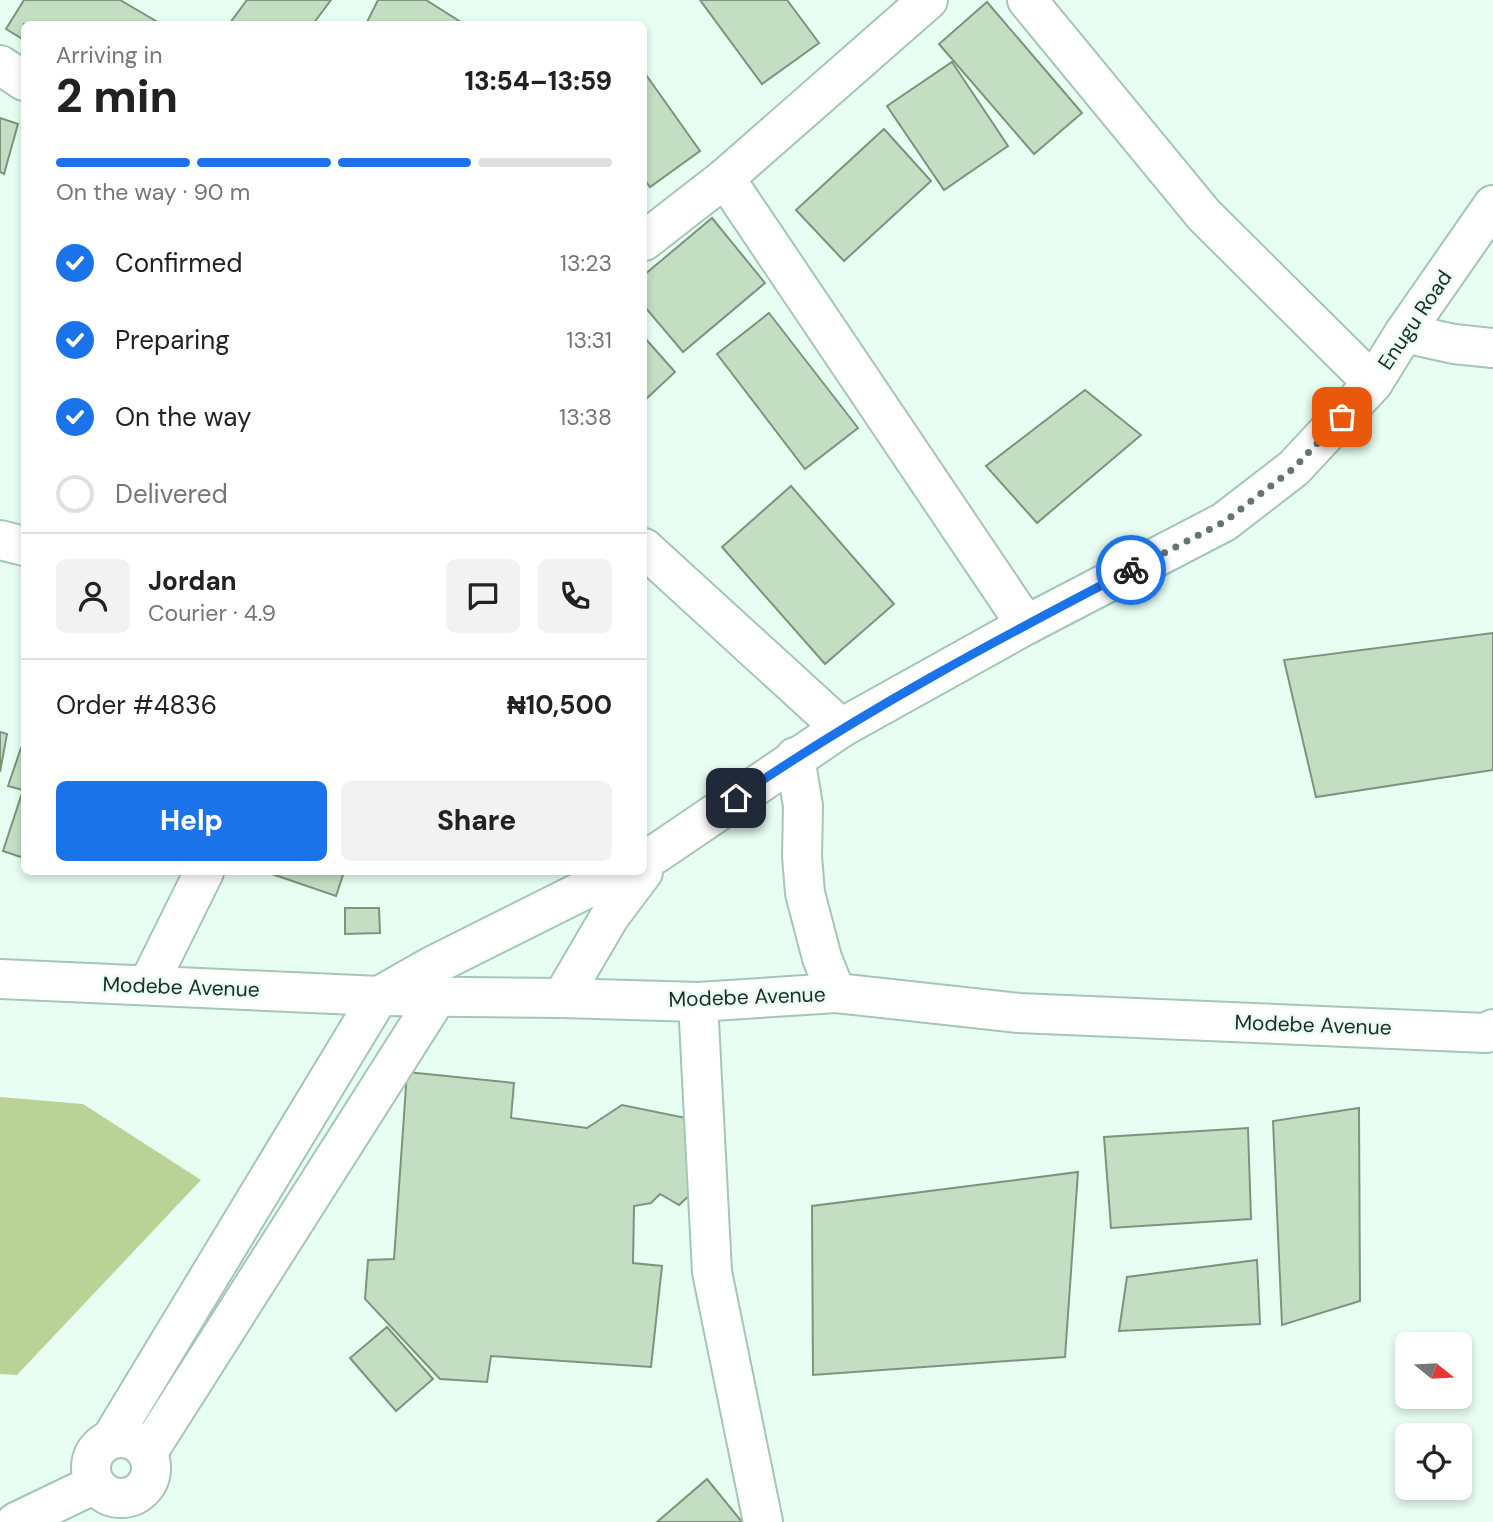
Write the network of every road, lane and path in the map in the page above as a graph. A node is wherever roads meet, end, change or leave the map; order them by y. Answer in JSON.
{"nodes":[{"id":1,"x":928,"y":0,"type":"edge"},
{"id":2,"x":1027,"y":0,"type":"edge"},
{"id":3,"x":0,"y":65,"type":"edge"},
{"id":4,"x":21,"y":79,"type":"edge"},
{"id":5,"x":725,"y":178,"type":"junction"},
{"id":6,"x":1493,"y":205,"type":"edge"},
{"id":7,"x":647,"y":239,"type":"edge"},
{"id":8,"x":1404,"y":334,"type":"junction"},
{"id":9,"x":1493,"y":348,"type":"edge"},
{"id":10,"x":1373,"y":383,"type":"junction"},
{"id":11,"x":0,"y":540,"type":"edge"},
{"id":12,"x":21,"y":545,"type":"edge"},
{"id":13,"x":647,"y":551,"type":"edge"},
{"id":14,"x":1026,"y":625,"type":"junction"},
{"id":15,"x":841,"y":728,"type":"junction"},
{"id":16,"x":795,"y":757,"type":"junction"},
{"id":17,"x":647,"y":864,"type":"edge"},
{"id":18,"x":203,"y":875,"type":"edge"},
{"id":19,"x":614,"y":875,"type":"edge"},
{"id":20,"x":639,"y":875,"type":"edge"},
{"id":21,"x":0,"y":979,"type":"edge"},
{"id":22,"x":148,"y":985,"type":"junction"},
{"id":23,"x":836,"y":993,"type":"junction"},
{"id":24,"x":379,"y":996,"type":"junction"},
{"id":25,"x":437,"y":997,"type":"junction"},
{"id":26,"x":562,"y":998,"type":"junction"},
{"id":27,"x":698,"y":1002,"type":"junction"},
{"id":28,"x":1490,"y":1032,"type":"edge"},
{"id":29,"x":111,"y":1439,"type":"junction"},
{"id":30,"x":148,"y":1452,"type":"junction"},
{"id":31,"x":95,"y":1484,"type":"junction"},
{"id":32,"x":16,"y":1522,"type":"edge"},
{"id":33,"x":764,"y":1522,"type":"edge"}],
"edges":[{"from":1,"to":5,"type":"street"},
{"from":2,"to":10,"type":"street"},
{"from":3,"to":4,"type":"street"},
{"from":5,"to":7,"type":"street"},
{"from":5,"to":14,"type":"street"},
{"from":6,"to":8,"type":"street","name":"Enugu Road"},
{"from":8,"to":9,"type":"street"},
{"from":8,"to":10,"type":"street","name":"Enugu Road"},
{"from":10,"to":14,"type":"street","name":"Enugu Road"},
{"from":11,"to":12,"type":"street"},
{"from":13,"to":15,"type":"street"},
{"from":14,"to":15,"type":"street","name":"Enugu Road"},
{"from":15,"to":16,"type":"street","name":"Enugu Road"},
{"from":16,"to":17,"type":"street","name":"Enugu Road"},
{"from":16,"to":23,"type":"street"},
{"from":18,"to":22,"type":"street"},
{"from":19,"to":24,"type":"street"},
{"from":20,"to":26,"type":"street","name":"Enugu Road"},
{"from":21,"to":22,"type":"street","name":"Modebe Avenue"},
{"from":22,"to":24,"type":"street","name":"Modebe Avenue"},
{"from":23,"to":27,"type":"street","name":"Modebe Avenue"},
{"from":23,"to":28,"type":"street","name":"Modebe Avenue"},
{"from":24,"to":25,"type":"street","name":"Modebe Avenue"},
{"from":24,"to":29,"type":"street"},
{"from":25,"to":26,"type":"street","name":"Modebe Avenue"},
{"from":25,"to":30,"type":"street"},
{"from":26,"to":27,"type":"street","name":"Modebe Avenue"},
{"from":27,"to":33,"type":"street"},
{"from":29,"to":30,"type":"street"},
{"from":29,"to":31,"type":"street"},
{"from":30,"to":31,"type":"street"},
{"from":31,"to":32,"type":"street"}]}
